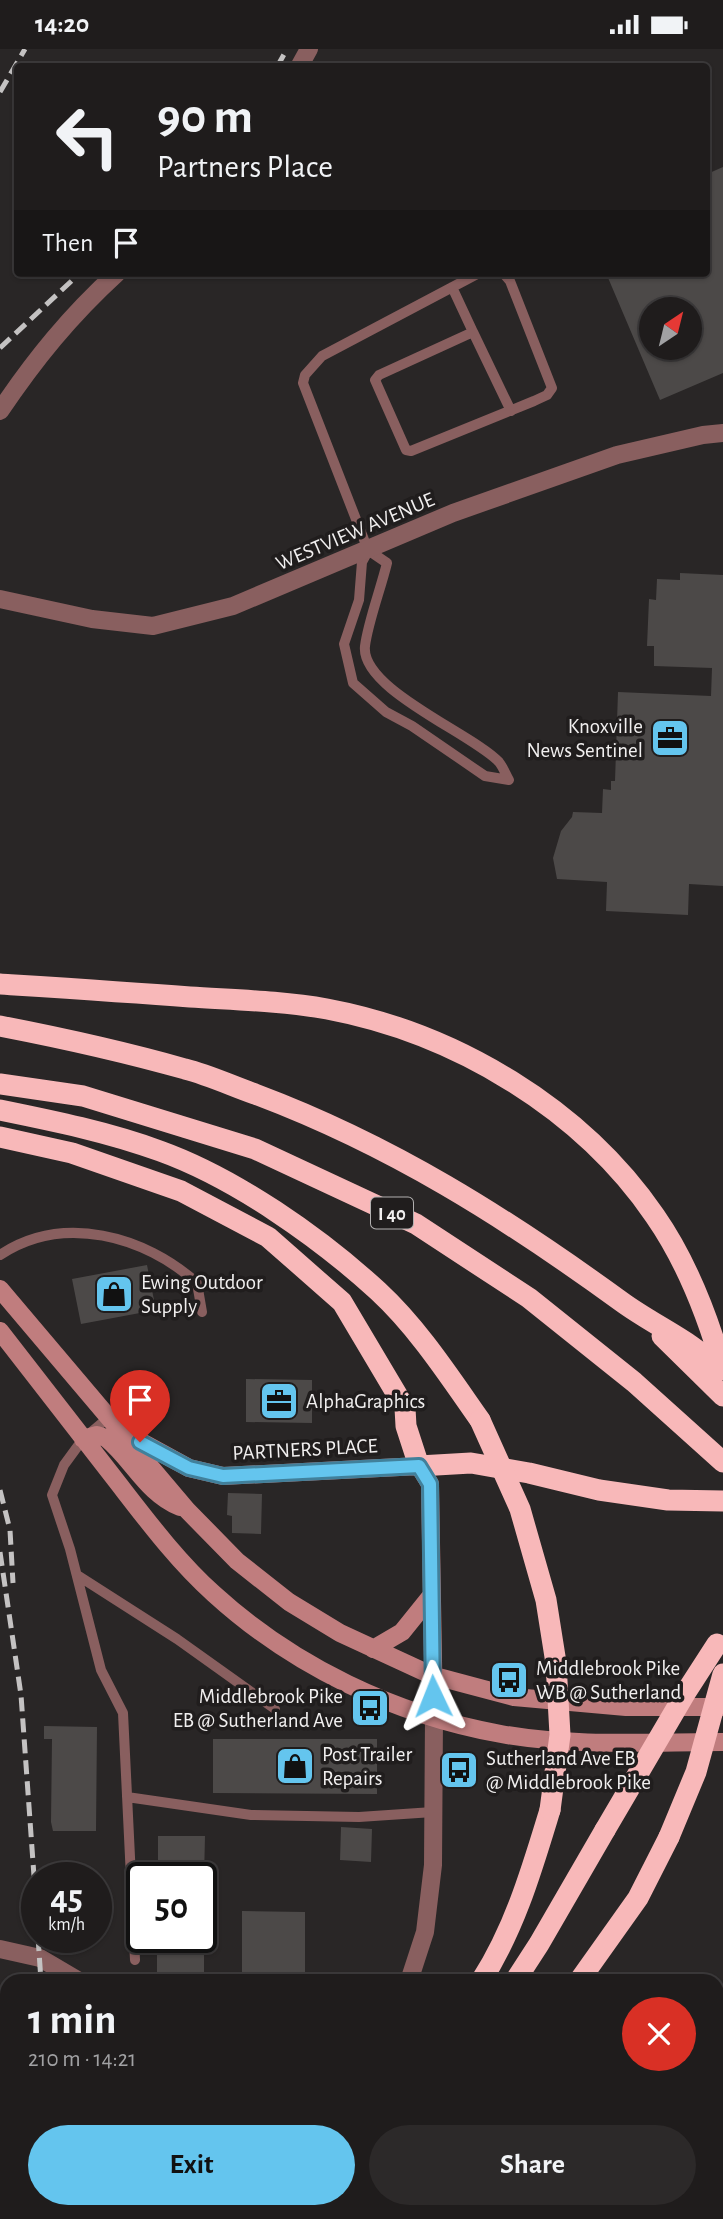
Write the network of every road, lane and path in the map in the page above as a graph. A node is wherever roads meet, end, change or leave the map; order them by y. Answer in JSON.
{"nodes":[{"id":1,"x":113,"y":277,"type":"edge"},
{"id":2,"x":471,"y":277,"type":"edge"},
{"id":3,"x":506,"y":277,"type":"edge"},
{"id":4,"x":452,"y":287,"type":"junction"},
{"id":5,"x":473,"y":332,"type":"junction"},
{"id":6,"x":0,"y":411,"type":"edge"},
{"id":7,"x":511,"y":411,"type":"junction"},
{"id":8,"x":723,"y":433,"type":"edge"},
{"id":9,"x":368,"y":550,"type":"junction"},
{"id":10,"x":0,"y":599,"type":"edge"},
{"id":11,"x":0,"y":984,"type":"edge"},
{"id":12,"x":0,"y":1026,"type":"edge"},
{"id":13,"x":0,"y":1084,"type":"edge"},
{"id":14,"x":0,"y":1110,"type":"edge"},
{"id":15,"x":0,"y":1137,"type":"edge"},
{"id":16,"x":0,"y":1255,"type":"edge"},
{"id":17,"x":0,"y":1289,"type":"edge"},
{"id":18,"x":202,"y":1312,"type":"dead end"},
{"id":19,"x":640,"y":1315,"type":"junction"},
{"id":20,"x":0,"y":1331,"type":"edge"},
{"id":21,"x":723,"y":1371,"type":"edge"},
{"id":22,"x":723,"y":1396,"type":"edge"},
{"id":23,"x":115,"y":1423,"type":"junction"},
{"id":24,"x":83,"y":1439,"type":"junction"},
{"id":25,"x":723,"y":1462,"type":"edge"},
{"id":26,"x":419,"y":1466,"type":"junction"},
{"id":27,"x":723,"y":1501,"type":"edge"},
{"id":28,"x":187,"y":1510,"type":"junction"},
{"id":29,"x":76,"y":1575,"type":"junction"},
{"id":30,"x":431,"y":1596,"type":"junction"},
{"id":31,"x":720,"y":1640,"type":"edge"},
{"id":32,"x":373,"y":1649,"type":"junction"},
{"id":33,"x":723,"y":1674,"type":"edge"},
{"id":34,"x":431,"y":1675,"type":"junction"},
{"id":35,"x":723,"y":1707,"type":"edge"},
{"id":36,"x":275,"y":1709,"type":"dead end"},
{"id":37,"x":434,"y":1717,"type":"junction"},
{"id":38,"x":723,"y":1742,"type":"edge"},
{"id":39,"x":127,"y":1797,"type":"junction"},
{"id":40,"x":433,"y":1812,"type":"junction"},
{"id":41,"x":0,"y":1949,"type":"edge"},
{"id":42,"x":135,"y":1960,"type":"dead end"},
{"id":43,"x":67,"y":1974,"type":"edge"},
{"id":44,"x":411,"y":1974,"type":"edge"},
{"id":45,"x":486,"y":1974,"type":"edge"},
{"id":46,"x":520,"y":1974,"type":"edge"},
{"id":47,"x":584,"y":1974,"type":"edge"}],
"edges":[{"from":1,"to":6,"type":"street"},
{"from":2,"to":4,"type":"lane"},
{"from":3,"to":7,"type":"lane"},
{"from":4,"to":5,"type":"lane"},
{"from":4,"to":9,"type":"lane"},
{"from":5,"to":7,"type":"lane"},
{"from":5,"to":7,"type":"lane"},
{"from":8,"to":9,"type":"street","name":"WESTVIEW AVENUE"},
{"from":9,"to":9,"type":"lane"},
{"from":9,"to":10,"type":"street","name":"WESTVIEW AVENUE"},
{"from":11,"to":21,"type":"highway"},
{"from":12,"to":19,"type":"highway","number":"I 40"},
{"from":13,"to":25,"type":"highway","number":"I 40"},
{"from":14,"to":45,"type":"highway","bridge":true},
{"from":15,"to":26,"type":"highway"},
{"from":16,"to":18,"type":"lane"},
{"from":17,"to":23,"type":"main road"},
{"from":19,"to":21,"type":"highway"},
{"from":19,"to":22,"type":"highway","number":"I 40"},
{"from":20,"to":24,"type":"main road"},
{"from":23,"to":24,"type":"lane"},
{"from":23,"to":26,"type":"main road","name":"PARTNERS PLACE"},
{"from":23,"to":28,"type":"main road"},
{"from":24,"to":28,"type":"main road"},
{"from":24,"to":29,"type":"lane"},
{"from":24,"to":37,"type":"main road"},
{"from":26,"to":27,"type":"highway"},
{"from":26,"to":30,"type":"main road"},
{"from":28,"to":32,"type":"main road"},
{"from":29,"to":36,"type":"lane"},
{"from":29,"to":39,"type":"lane"},
{"from":30,"to":32,"type":"main road"},
{"from":30,"to":34,"type":"main road"},
{"from":31,"to":46,"type":"highway","bridge":true},
{"from":32,"to":34,"type":"main road"},
{"from":33,"to":47,"type":"highway","bridge":true},
{"from":34,"to":35,"type":"main road"},
{"from":34,"to":37,"type":"main road"},
{"from":37,"to":38,"type":"main road"},
{"from":37,"to":40,"type":"street"},
{"from":39,"to":40,"type":"lane"},
{"from":39,"to":42,"type":"lane"},
{"from":40,"to":44,"type":"street"},
{"from":41,"to":43,"type":"street"}]}
